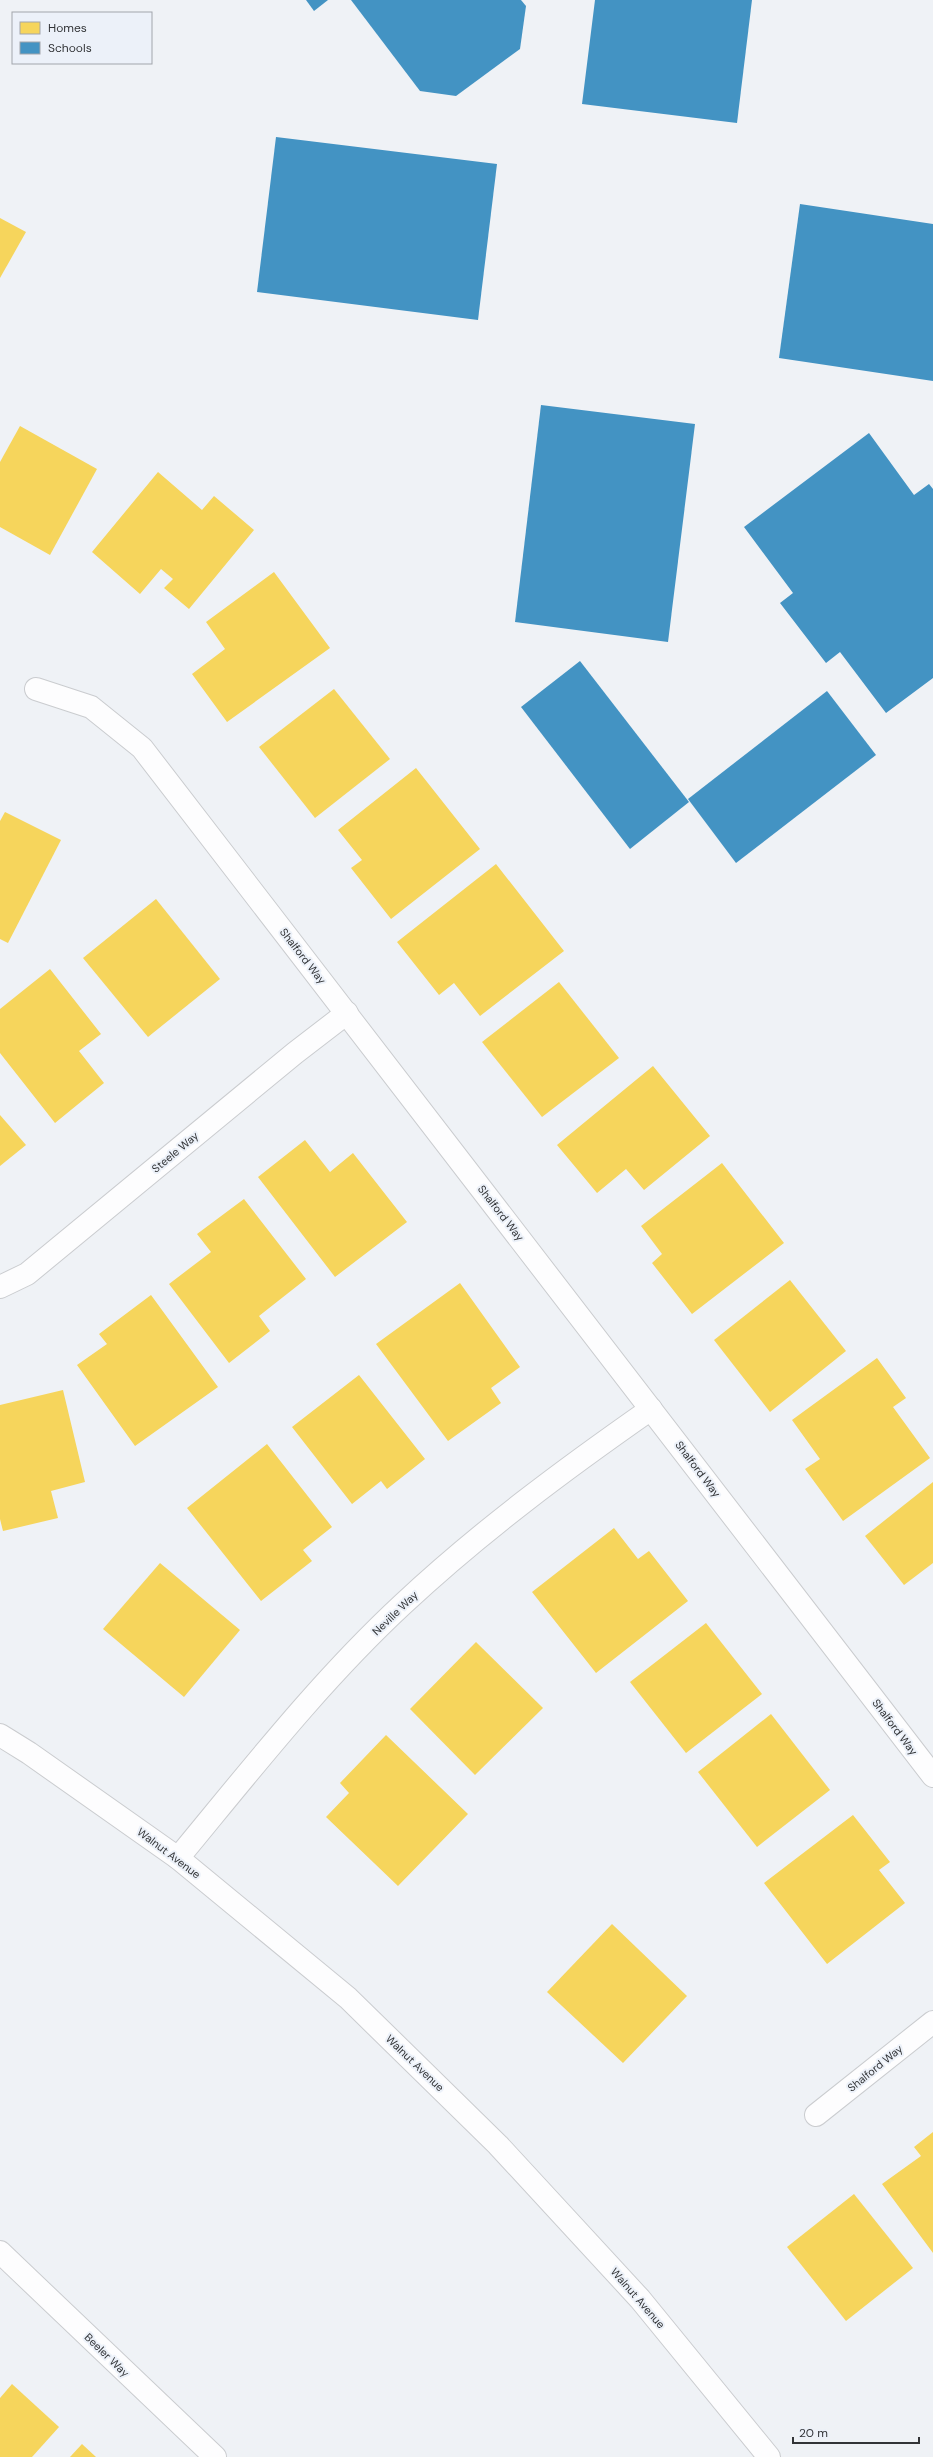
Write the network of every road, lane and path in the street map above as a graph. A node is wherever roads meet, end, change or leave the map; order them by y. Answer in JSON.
{"nodes":[{"id":1,"x":36,"y":689,"type":"dead end"},
{"id":2,"x":347,"y":1013,"type":"junction"},
{"id":3,"x":0,"y":1287,"type":"edge"},
{"id":4,"x":651,"y":1409,"type":"junction"},
{"id":5,"x":0,"y":1735,"type":"edge"},
{"id":6,"x":933,"y":1776,"type":"edge"},
{"id":7,"x":178,"y":1858,"type":"junction"},
{"id":8,"x":933,"y":2022,"type":"edge"},
{"id":9,"x":816,"y":2115,"type":"dead end"},
{"id":10,"x":0,"y":2252,"type":"edge"},
{"id":11,"x":215,"y":2457,"type":"edge"},
{"id":12,"x":769,"y":2457,"type":"edge"}],
"edges":[{"from":1,"to":2,"type":"street","name":"Shalford Way"},
{"from":2,"to":3,"type":"street","name":"Steele Way"},
{"from":2,"to":4,"type":"street","name":"Shalford Way"},
{"from":4,"to":6,"type":"street","name":"Shalford Way"},
{"from":4,"to":7,"type":"street","name":"Neville Way"},
{"from":5,"to":7,"type":"street","name":"Walnut Avenue"},
{"from":7,"to":12,"type":"street","name":"Walnut Avenue"},
{"from":8,"to":9,"type":"street","name":"Shalford Way"},
{"from":10,"to":11,"type":"street","name":"Beeler Way"}]}
